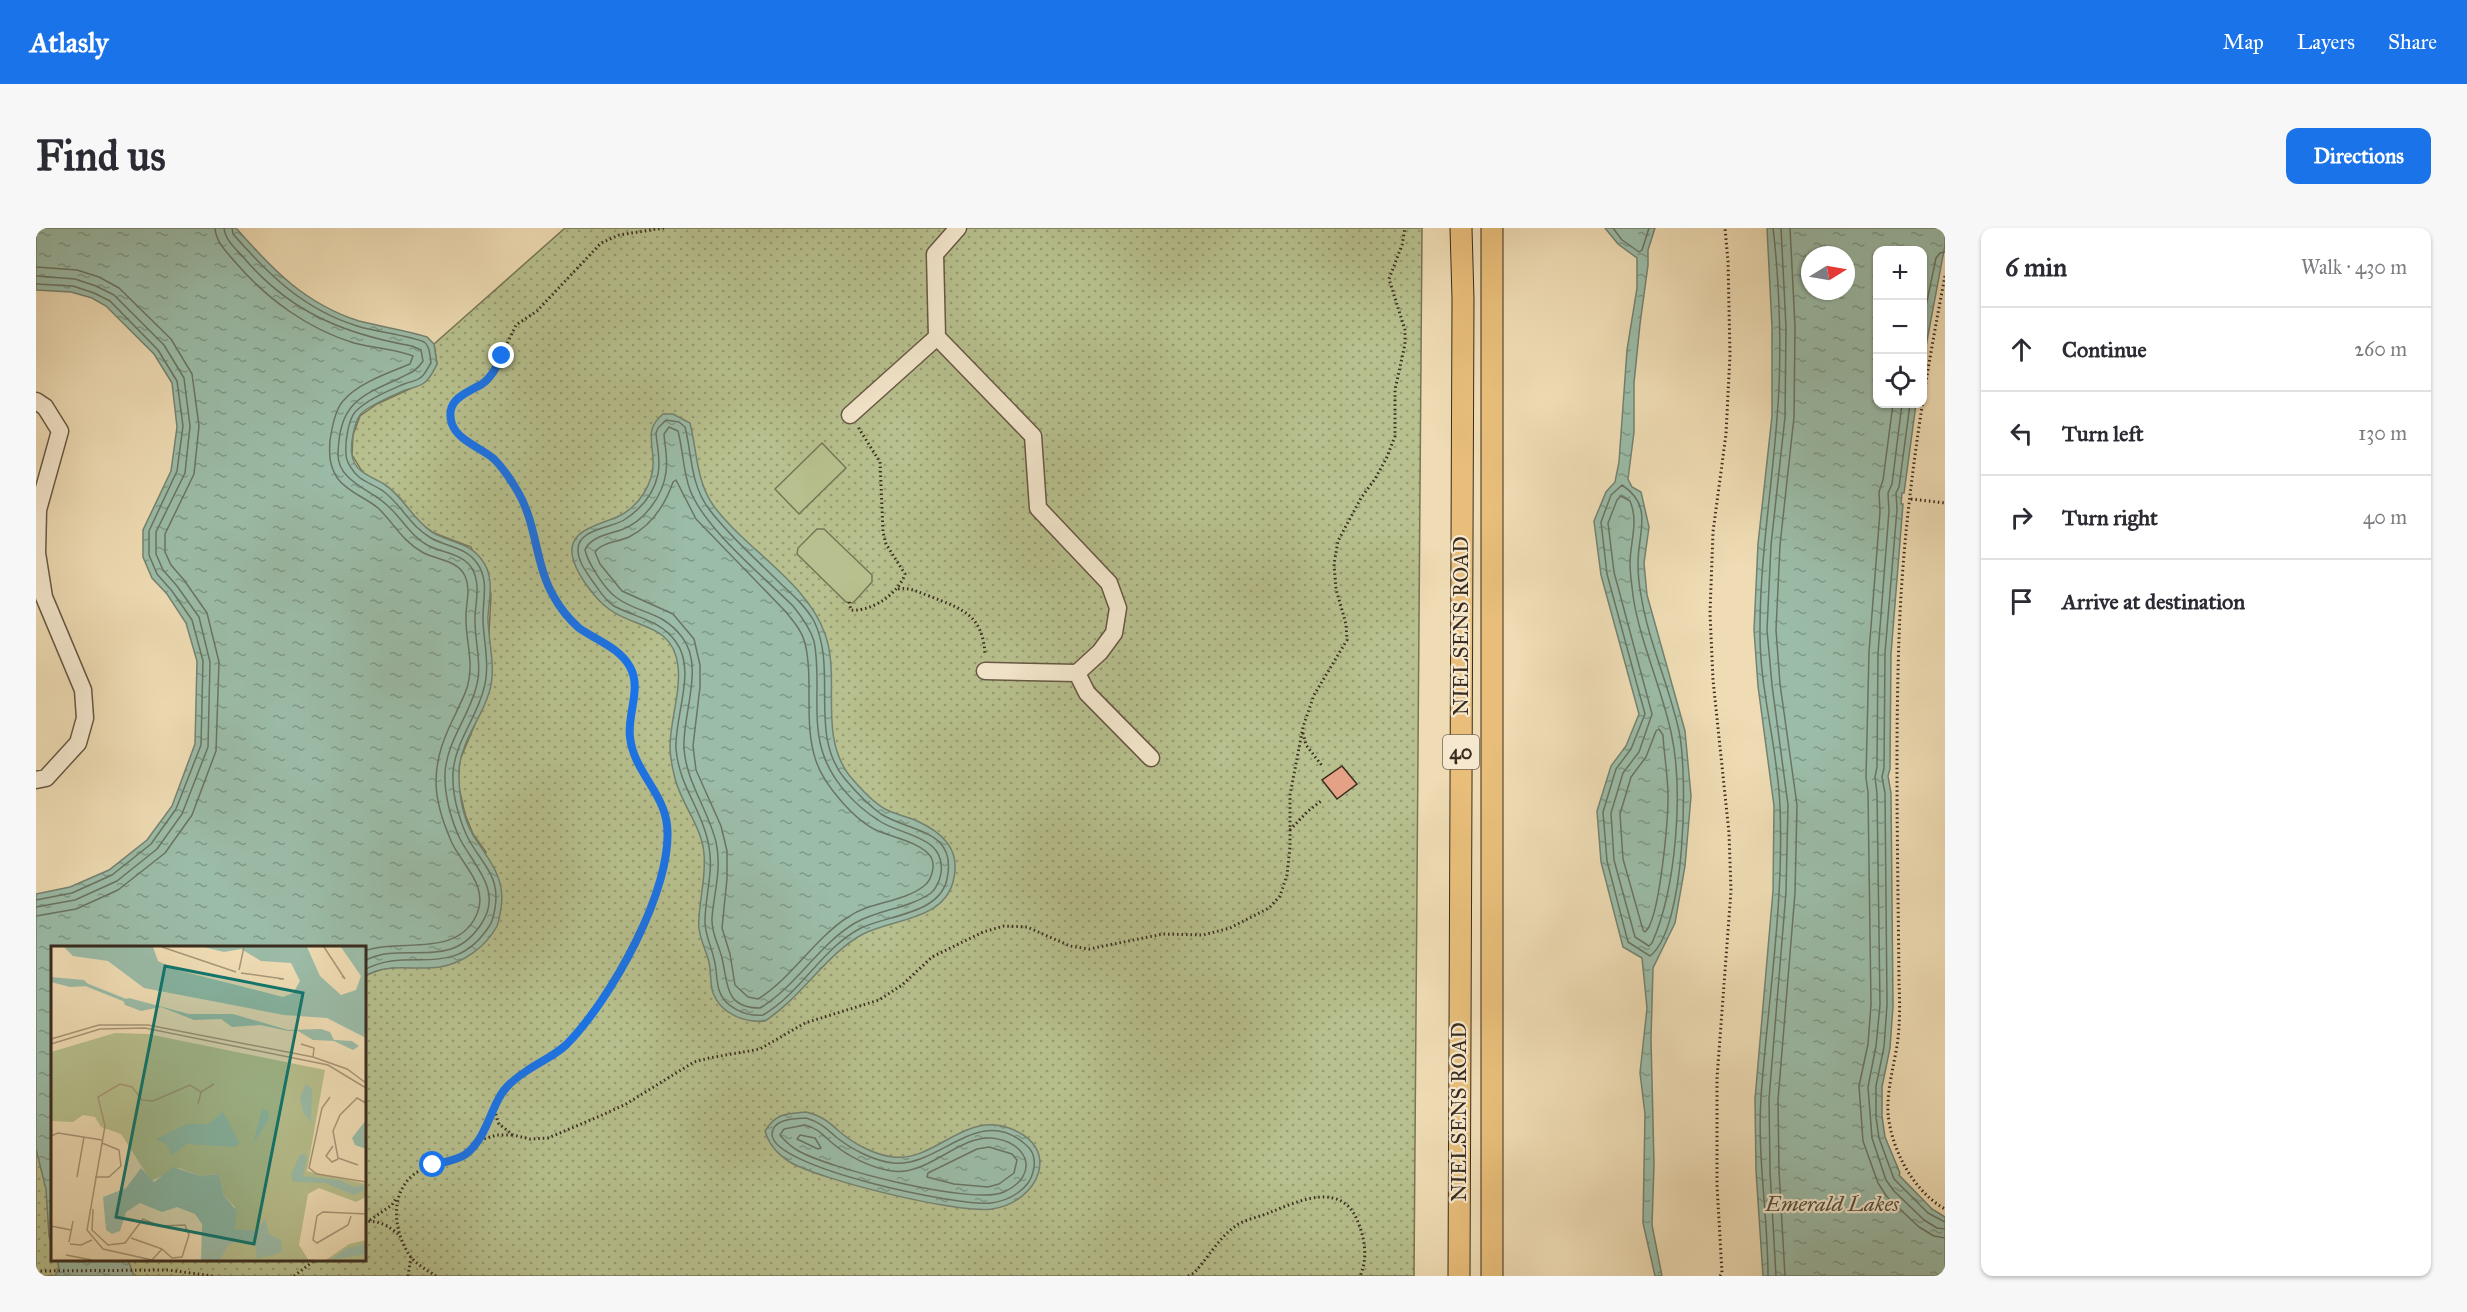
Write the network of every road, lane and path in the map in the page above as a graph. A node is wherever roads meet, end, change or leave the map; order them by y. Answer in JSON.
{"nodes":[{"id":1,"x":664,"y":228,"type":"edge"},
{"id":2,"x":958,"y":228,"type":"edge"},
{"id":3,"x":1405,"y":228,"type":"edge"},
{"id":4,"x":1461,"y":228,"type":"edge"},
{"id":5,"x":1492,"y":228,"type":"edge"},
{"id":6,"x":1725,"y":228,"type":"edge"},
{"id":7,"x":1945,"y":276,"type":"edge"},
{"id":8,"x":937,"y":337,"type":"junction"},
{"id":9,"x":36,"y":401,"type":"edge"},
{"id":10,"x":850,"y":415,"type":"joint"},
{"id":11,"x":1911,"y":500,"type":"junction"},
{"id":12,"x":1945,"y":503,"type":"edge"},
{"id":13,"x":896,"y":589,"type":"junction"},
{"id":14,"x":849,"y":602,"type":"dead end"},
{"id":15,"x":985,"y":671,"type":"joint"},
{"id":16,"x":1077,"y":673,"type":"junction"},
{"id":17,"x":1302,"y":732,"type":"junction"},
{"id":18,"x":1151,"y":758,"type":"dead end"},
{"id":19,"x":1323,"y":767,"type":"dead end"},
{"id":20,"x":36,"y":780,"type":"edge"},
{"id":21,"x":1321,"y":801,"type":"dead end"},
{"id":22,"x":1290,"y":831,"type":"junction"},
{"id":23,"x":494,"y":1109,"type":"junction"},
{"id":24,"x":513,"y":1135,"type":"junction"},
{"id":25,"x":479,"y":1140,"type":"junction"},
{"id":26,"x":400,"y":1193,"type":"junction"},
{"id":27,"x":1945,"y":1209,"type":"edge"},
{"id":28,"x":370,"y":1221,"type":"junction"},
{"id":29,"x":366,"y":1222,"type":"edge"},
{"id":30,"x":400,"y":1236,"type":"junction"},
{"id":31,"x":411,"y":1257,"type":"junction"},
{"id":32,"x":314,"y":1261,"type":"edge"},
{"id":33,"x":36,"y":1271,"type":"edge"},
{"id":34,"x":213,"y":1276,"type":"edge"},
{"id":35,"x":294,"y":1276,"type":"edge"},
{"id":36,"x":408,"y":1276,"type":"edge"},
{"id":37,"x":436,"y":1276,"type":"edge"},
{"id":38,"x":1188,"y":1276,"type":"edge"},
{"id":39,"x":1360,"y":1276,"type":"edge"},
{"id":40,"x":1459,"y":1276,"type":"edge"},
{"id":41,"x":1492,"y":1276,"type":"edge"},
{"id":42,"x":1720,"y":1276,"type":"edge"}],
"edges":[{"from":1,"to":23,"type":"path"},
{"from":2,"to":8,"type":"street"},
{"from":3,"to":17,"type":"path"},
{"from":4,"to":40,"type":"main road","name":"NIELSENS ROAD","number":"40"},
{"from":5,"to":41,"type":"main road","name":"NIELSENS ROAD","number":"40"},
{"from":6,"to":42,"type":"path"},
{"from":7,"to":11,"type":"path"},
{"from":8,"to":10,"type":"street"},
{"from":8,"to":16,"type":"street"},
{"from":9,"to":20,"type":"street"},
{"from":10,"to":13,"type":"path"},
{"from":11,"to":12,"type":"path"},
{"from":11,"to":27,"type":"path"},
{"from":13,"to":14,"type":"path"},
{"from":13,"to":15,"type":"path"},
{"from":15,"to":16,"type":"street"},
{"from":16,"to":18,"type":"street"},
{"from":17,"to":19,"type":"path"},
{"from":17,"to":22,"type":"path"},
{"from":21,"to":22,"type":"path"},
{"from":22,"to":24,"type":"path"},
{"from":23,"to":24,"type":"path"},
{"from":23,"to":25,"type":"path"},
{"from":24,"to":25,"type":"path"},
{"from":25,"to":26,"type":"path"},
{"from":26,"to":28,"type":"path"},
{"from":26,"to":30,"type":"path"},
{"from":28,"to":29,"type":"path"},
{"from":28,"to":30,"type":"path"},
{"from":30,"to":31,"type":"path"},
{"from":31,"to":36,"type":"path"},
{"from":31,"to":37,"type":"path"},
{"from":32,"to":35,"type":"path"},
{"from":33,"to":34,"type":"path"},
{"from":38,"to":39,"type":"path"}]}
